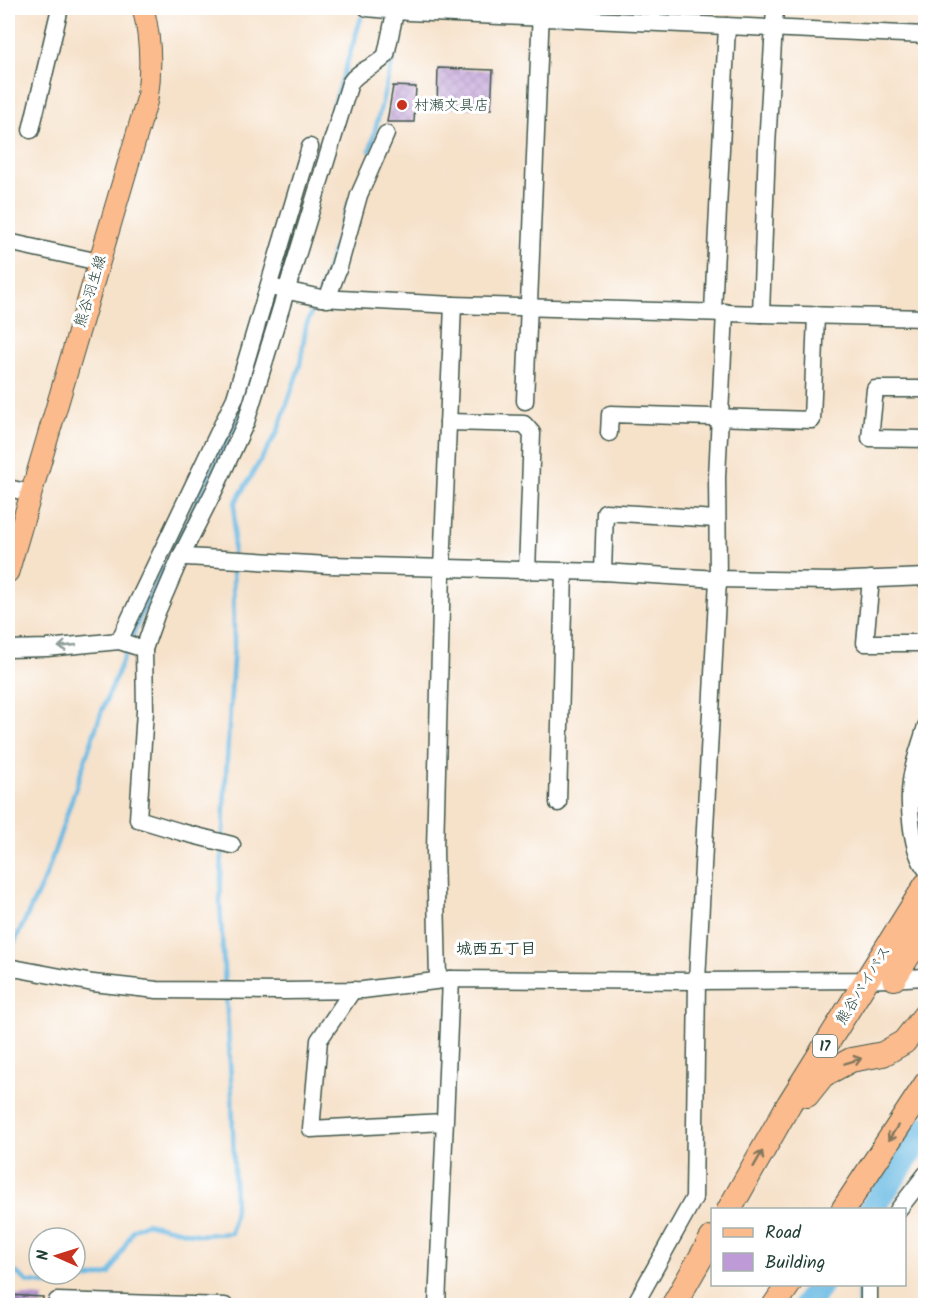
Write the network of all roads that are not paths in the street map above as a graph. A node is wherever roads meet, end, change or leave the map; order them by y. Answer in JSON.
{"nodes":[{"id":1,"x":60,"y":8,"type":"edge"},
{"id":2,"x":143,"y":8,"type":"edge"},
{"id":3,"x":367,"y":8,"type":"edge"},
{"id":4,"x":775,"y":8,"type":"edge"},
{"id":5,"x":400,"y":11,"type":"edge"},
{"id":6,"x":541,"y":13,"type":"edge"},
{"id":7,"x":727,"y":26,"type":"junction"},
{"id":8,"x":774,"y":27,"type":"junction"},
{"id":9,"x":926,"y":35,"type":"edge"},
{"id":10,"x":31,"y":130,"type":"dead end"},
{"id":11,"x":386,"y":134,"type":"dead end"},
{"id":12,"x":310,"y":147,"type":"dead end"},
{"id":13,"x":8,"y":242,"type":"edge"},
{"id":14,"x":99,"y":262,"type":"junction"},
{"id":15,"x":277,"y":289,"type":"junction"},
{"id":16,"x":320,"y":298,"type":"junction"},
{"id":17,"x":453,"y":305,"type":"junction"},
{"id":18,"x":529,"y":306,"type":"junction"},
{"id":19,"x":719,"y":312,"type":"junction"},
{"id":20,"x":761,"y":314,"type":"junction"},
{"id":21,"x":816,"y":315,"type":"junction"},
{"id":22,"x":926,"y":318,"type":"edge"},
{"id":23,"x":926,"y":389,"type":"edge"},
{"id":24,"x":525,"y":401,"type":"dead end"},
{"id":25,"x":720,"y":418,"type":"junction"},
{"id":26,"x":448,"y":422,"type":"junction"},
{"id":27,"x":609,"y":433,"type":"dead end"},
{"id":28,"x":926,"y":439,"type":"edge"},
{"id":29,"x":8,"y":488,"type":"edge"},
{"id":30,"x":30,"y":493,"type":"junction"},
{"id":31,"x":716,"y":519,"type":"junction"},
{"id":32,"x":182,"y":554,"type":"junction"},
{"id":33,"x":442,"y":568,"type":"junction"},
{"id":34,"x":527,"y":571,"type":"junction"},
{"id":35,"x":8,"y":572,"type":"edge"},
{"id":36,"x":564,"y":572,"type":"junction"},
{"id":37,"x":603,"y":572,"type":"junction"},
{"id":38,"x":926,"y":577,"type":"edge"},
{"id":39,"x":718,"y":579,"type":"junction"},
{"id":40,"x":871,"y":579,"type":"junction"},
{"id":41,"x":926,"y":643,"type":"edge"},
{"id":42,"x":131,"y":644,"type":"junction"},
{"id":43,"x":8,"y":649,"type":"edge"},
{"id":44,"x":926,"y":726,"type":"edge"},
{"id":45,"x":558,"y":803,"type":"dead end"},
{"id":46,"x":232,"y":845,"type":"dead end"},
{"id":47,"x":923,"y":859,"type":"edge"},
{"id":48,"x":926,"y":885,"type":"edge"},
{"id":49,"x":926,"y":928,"type":"edge"},
{"id":50,"x":8,"y":967,"type":"edge"},
{"id":51,"x":926,"y":977,"type":"edge"},
{"id":52,"x":894,"y":978,"type":"junction"},
{"id":53,"x":445,"y":979,"type":"junction"},
{"id":54,"x":866,"y":980,"type":"junction"},
{"id":55,"x":697,"y":981,"type":"junction"},
{"id":56,"x":353,"y":990,"type":"junction"},
{"id":57,"x":926,"y":1014,"type":"edge"},
{"id":58,"x":926,"y":1084,"type":"edge"},
{"id":59,"x":789,"y":1104,"type":"junction"},
{"id":60,"x":444,"y":1122,"type":"junction"},
{"id":61,"x":926,"y":1174,"type":"edge"},
{"id":62,"x":730,"y":1208,"type":"edge"},
{"id":63,"x":844,"y":1208,"type":"edge"},
{"id":64,"x":899,"y":1208,"type":"edge"},
{"id":65,"x":711,"y":1240,"type":"edge"},
{"id":66,"x":788,"y":1286,"type":"edge"},
{"id":67,"x":869,"y":1286,"type":"edge"},
{"id":68,"x":56,"y":1305,"type":"edge"},
{"id":69,"x":225,"y":1305,"type":"edge"},
{"id":70,"x":437,"y":1305,"type":"edge"},
{"id":71,"x":634,"y":1305,"type":"edge"},
{"id":72,"x":673,"y":1305,"type":"edge"},
{"id":73,"x":774,"y":1305,"type":"edge"},
{"id":74,"x":868,"y":1305,"type":"edge"}],
"edges":[{"from":1,"to":10,"type":"street"},
{"from":2,"to":14,"type":"main road","name":"熊谷羽生線"},
{"from":3,"to":5,"type":"street"},
{"from":4,"to":8,"type":"street"},
{"from":5,"to":6,"type":"street"},
{"from":5,"to":15,"type":"street"},
{"from":6,"to":7,"type":"street"},
{"from":6,"to":18,"type":"street"},
{"from":7,"to":8,"type":"street"},
{"from":7,"to":19,"type":"street"},
{"from":8,"to":9,"type":"street"},
{"from":8,"to":20,"type":"street"},
{"from":11,"to":16,"type":"street"},
{"from":12,"to":15,"type":"street"},
{"from":13,"to":14,"type":"street"},
{"from":14,"to":30,"type":"main road","name":"熊谷羽生線"},
{"from":15,"to":16,"type":"street"},
{"from":15,"to":32,"type":"street"},
{"from":15,"to":42,"type":"street"},
{"from":16,"to":17,"type":"street"},
{"from":17,"to":18,"type":"street"},
{"from":17,"to":26,"type":"street"},
{"from":18,"to":19,"type":"street"},
{"from":18,"to":24,"type":"street"},
{"from":19,"to":20,"type":"street"},
{"from":19,"to":25,"type":"street"},
{"from":20,"to":21,"type":"street"},
{"from":21,"to":22,"type":"street"},
{"from":21,"to":25,"type":"street"},
{"from":23,"to":28,"type":"street"},
{"from":25,"to":27,"type":"street"},
{"from":25,"to":31,"type":"street"},
{"from":26,"to":33,"type":"street"},
{"from":26,"to":34,"type":"street"},
{"from":29,"to":30,"type":"street"},
{"from":30,"to":35,"type":"main road","name":"熊谷羽生線"},
{"from":31,"to":37,"type":"street"},
{"from":31,"to":39,"type":"street"},
{"from":32,"to":33,"type":"street"},
{"from":32,"to":42,"type":"street"},
{"from":33,"to":34,"type":"street"},
{"from":33,"to":53,"type":"street"},
{"from":34,"to":36,"type":"street"},
{"from":36,"to":37,"type":"street"},
{"from":36,"to":45,"type":"street"},
{"from":37,"to":39,"type":"street"},
{"from":38,"to":40,"type":"street"},
{"from":39,"to":40,"type":"street"},
{"from":39,"to":55,"type":"street"},
{"from":40,"to":41,"type":"street"},
{"from":42,"to":43,"type":"street","one_way":true},
{"from":42,"to":46,"type":"street"},
{"from":44,"to":47,"type":"street"},
{"from":48,"to":54,"type":"highway","name":"熊谷バイパス","number":"17"},
{"from":49,"to":52,"type":"highway"},
{"from":50,"to":56,"type":"street"},
{"from":51,"to":52,"type":"street"},
{"from":52,"to":54,"type":"street"},
{"from":53,"to":55,"type":"street"},
{"from":53,"to":56,"type":"street"},
{"from":53,"to":60,"type":"street"},
{"from":54,"to":55,"type":"street"},
{"from":54,"to":59,"type":"highway","name":"熊谷バイパス","number":"17"},
{"from":55,"to":71,"type":"street"},
{"from":56,"to":60,"type":"street"},
{"from":59,"to":57,"type":"highway","number":"17","one_way":true},
{"from":58,"to":63,"type":"highway","one_way":true},
{"from":62,"to":59,"type":"highway","name":"熊谷バイパス","number":"17","one_way":true},
{"from":60,"to":70,"type":"street"},
{"from":61,"to":64,"type":"street"},
{"from":65,"to":72,"type":"highway"},
{"from":66,"to":73,"type":"highway"},
{"from":67,"to":74,"type":"street"},
{"from":68,"to":69,"type":"street"}]}
